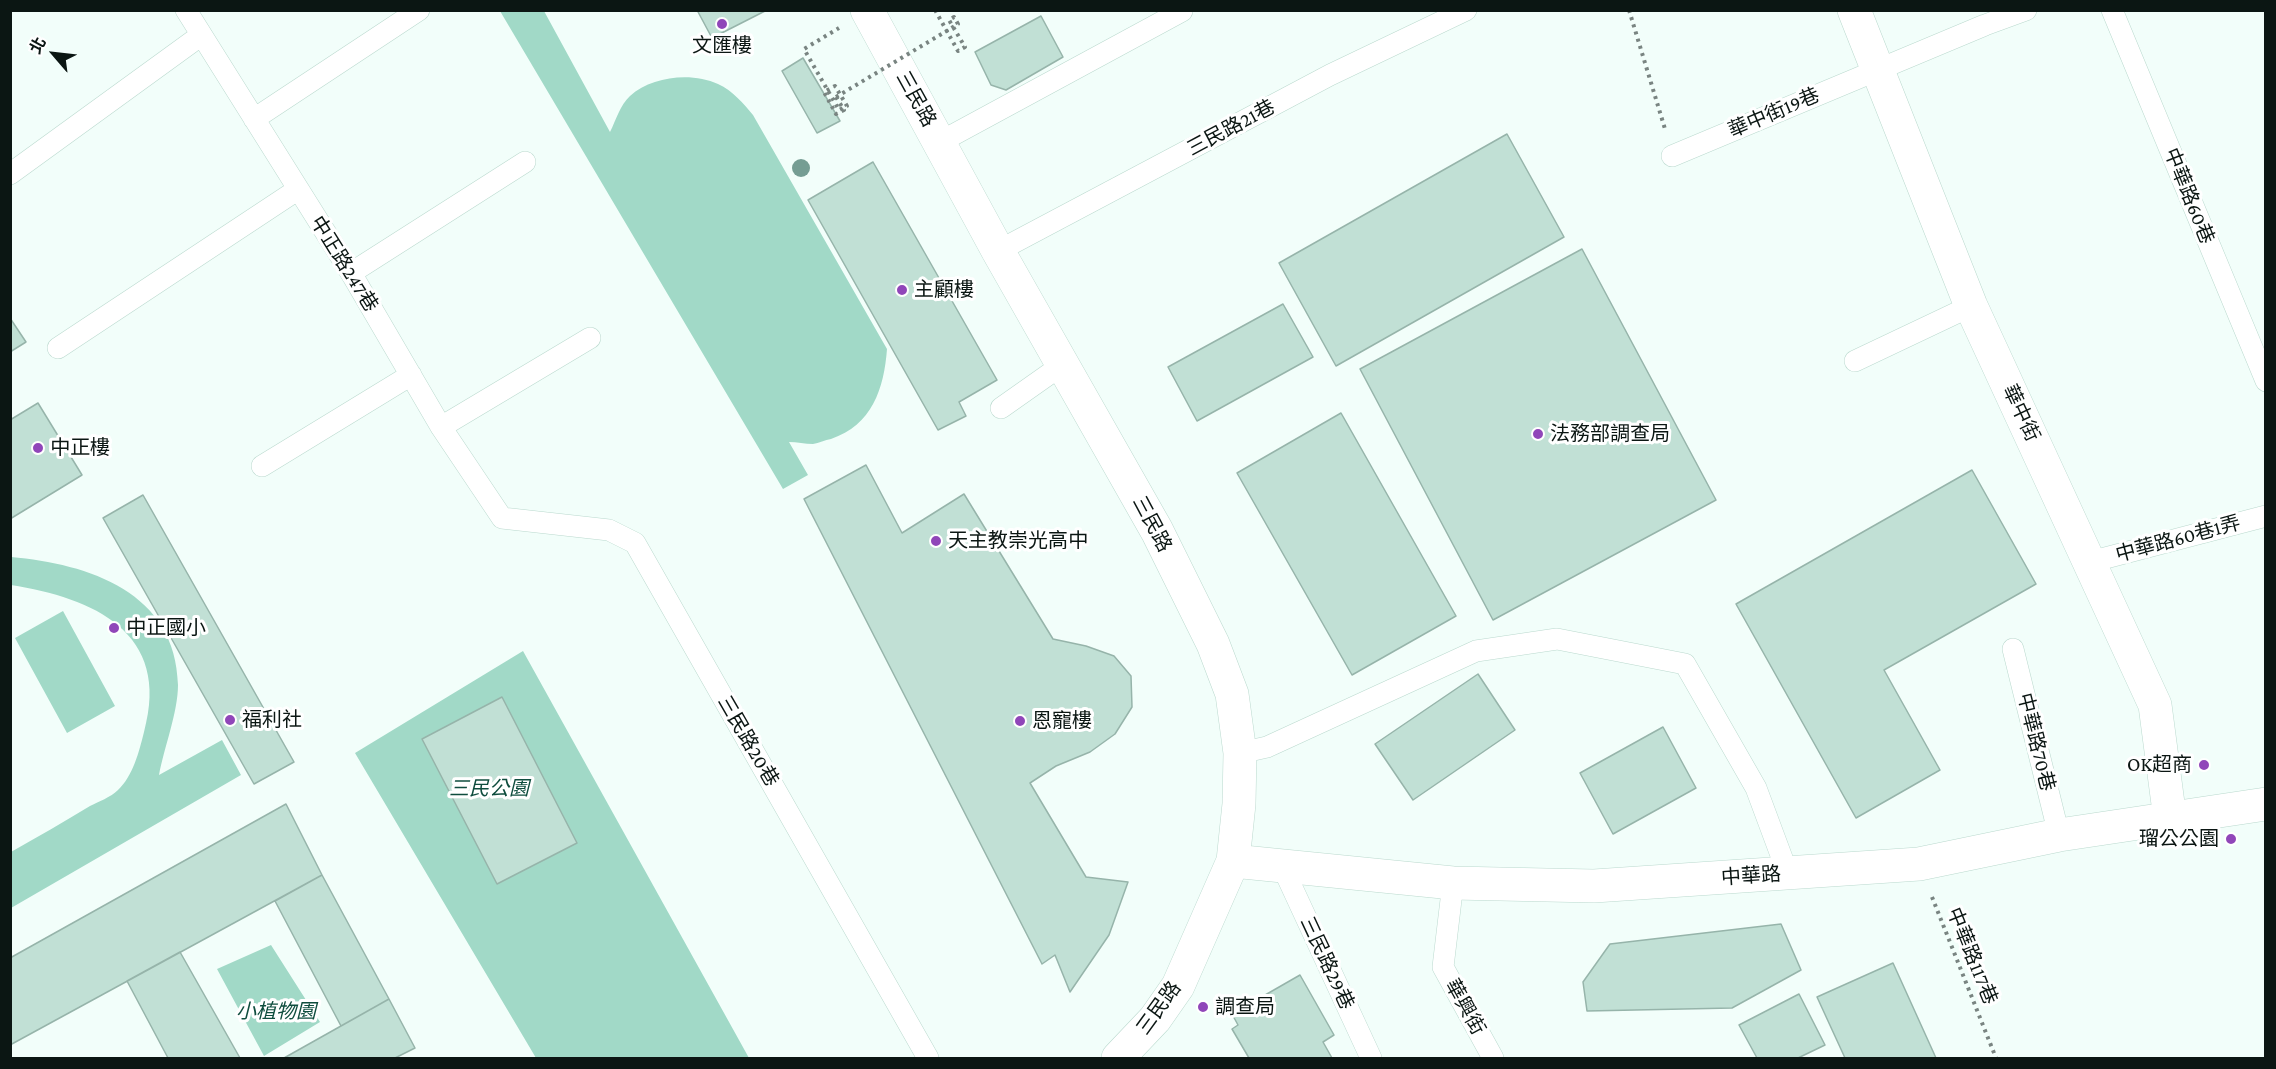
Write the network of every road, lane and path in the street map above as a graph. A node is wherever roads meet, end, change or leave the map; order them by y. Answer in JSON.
{"nodes":[{"id":1,"x":186,"y":10,"type":"edge"},
{"id":2,"x":418,"y":10,"type":"edge"},
{"id":3,"x":935,"y":10,"type":"edge"},
{"id":4,"x":1466,"y":10,"type":"edge"},
{"id":5,"x":1629,"y":10,"type":"edge"},
{"id":6,"x":1854,"y":10,"type":"edge"},
{"id":7,"x":2026,"y":10,"type":"edge"},
{"id":8,"x":2112,"y":10,"type":"edge"},
{"id":9,"x":867,"y":11,"type":"edge"},
{"id":10,"x":1182,"y":11,"type":"edge"},
{"id":11,"x":200,"y":36,"type":"junction"},
{"id":12,"x":1876,"y":71,"type":"junction"},
{"id":13,"x":254,"y":120,"type":"junction"},
{"id":14,"x":940,"y":142,"type":"junction"},
{"id":15,"x":1672,"y":156,"type":"joint"},
{"id":16,"x":525,"y":162,"type":"dead end"},
{"id":17,"x":10,"y":174,"type":"edge"},
{"id":18,"x":297,"y":190,"type":"junction"},
{"id":19,"x":998,"y":251,"type":"junction"},
{"id":20,"x":351,"y":273,"type":"junction"},
{"id":21,"x":1971,"y":306,"type":"junction"},
{"id":22,"x":590,"y":338,"type":"dead end"},
{"id":23,"x":58,"y":348,"type":"dead end"},
{"id":24,"x":1855,"y":361,"type":"dead end"},
{"id":25,"x":1062,"y":365,"type":"junction"},
{"id":26,"x":411,"y":375,"type":"junction"},
{"id":27,"x":2265,"y":381,"type":"edge"},
{"id":28,"x":1001,"y":408,"type":"dead end"},
{"id":29,"x":441,"y":427,"type":"junction"},
{"id":30,"x":262,"y":466,"type":"dead end"},
{"id":31,"x":2265,"y":516,"type":"edge"},
{"id":32,"x":502,"y":518,"type":"joint"},
{"id":33,"x":2090,"y":562,"type":"junction"},
{"id":34,"x":2013,"y":649,"type":"dead end"},
{"id":35,"x":1240,"y":753,"type":"junction"},
{"id":36,"x":2265,"y":804,"type":"edge"},
{"id":37,"x":2170,"y":819,"type":"junction"},
{"id":38,"x":2059,"y":835,"type":"junction"},
{"id":39,"x":1233,"y":861,"type":"junction"},
{"id":40,"x":1919,"y":864,"type":"junction"},
{"id":41,"x":1283,"y":868,"type":"junction"},
{"id":42,"x":1788,"y":874,"type":"junction"},
{"id":43,"x":1453,"y":883,"type":"junction"},
{"id":44,"x":928,"y":1059,"type":"edge"},
{"id":45,"x":1118,"y":1059,"type":"edge"},
{"id":46,"x":1371,"y":1059,"type":"edge"},
{"id":47,"x":1493,"y":1059,"type":"edge"},
{"id":48,"x":1996,"y":1059,"type":"edge"}],
"edges":[{"from":1,"to":11,"type":"lane","name":"中正路247巷"},
{"from":2,"to":13,"type":"lane"},
{"from":3,"to":9,"type":"path","bridge":true},
{"from":4,"to":19,"type":"lane","name":"三民路21巷"},
{"from":5,"to":15,"type":"path"},
{"from":6,"to":12,"type":"street","name":"華中街"},
{"from":7,"to":12,"type":"lane","name":"華中街19巷"},
{"from":8,"to":27,"type":"lane","name":"中華路60巷"},
{"from":9,"to":14,"type":"street","name":"三民路"},
{"from":10,"to":14,"type":"lane"},
{"from":11,"to":13,"type":"lane","name":"中正路247巷"},
{"from":11,"to":17,"type":"lane"},
{"from":12,"to":15,"type":"lane","name":"華中街19巷"},
{"from":12,"to":21,"type":"street","name":"華中街"},
{"from":13,"to":18,"type":"lane","name":"中正路247巷"},
{"from":14,"to":19,"type":"street","name":"三民路"},
{"from":16,"to":20,"type":"lane"},
{"from":18,"to":20,"type":"lane","name":"中正路247巷"},
{"from":18,"to":23,"type":"lane"},
{"from":19,"to":25,"type":"street","name":"三民路"},
{"from":20,"to":26,"type":"lane","name":"中正路247巷"},
{"from":21,"to":24,"type":"lane"},
{"from":21,"to":33,"type":"street","name":"華中街"},
{"from":22,"to":29,"type":"lane"},
{"from":25,"to":28,"type":"lane"},
{"from":25,"to":35,"type":"street","name":"三民路"},
{"from":26,"to":29,"type":"lane","name":"中正路247巷"},
{"from":26,"to":30,"type":"lane"},
{"from":29,"to":32,"type":"lane","name":"中正路247巷"},
{"from":31,"to":33,"type":"lane","name":"中華路60巷1弄"},
{"from":32,"to":44,"type":"lane","name":"三民路20巷"},
{"from":33,"to":37,"type":"street","name":"華中街"},
{"from":34,"to":38,"type":"lane","name":"中華路70巷"},
{"from":35,"to":39,"type":"street","name":"三民路"},
{"from":35,"to":42,"type":"lane"},
{"from":36,"to":37,"type":"street","name":"中華路"},
{"from":37,"to":38,"type":"street","name":"中華路"},
{"from":38,"to":40,"type":"street","name":"中華路"},
{"from":39,"to":41,"type":"street","name":"中華路"},
{"from":39,"to":45,"type":"street","name":"三民路"},
{"from":40,"to":42,"type":"street","name":"中華路"},
{"from":40,"to":48,"type":"path","name":"中華路117巷"},
{"from":41,"to":43,"type":"street","name":"中華路"},
{"from":41,"to":46,"type":"lane","name":"三民路29巷"},
{"from":42,"to":43,"type":"street","name":"中華路"},
{"from":43,"to":47,"type":"lane","name":"華興街"}]}
